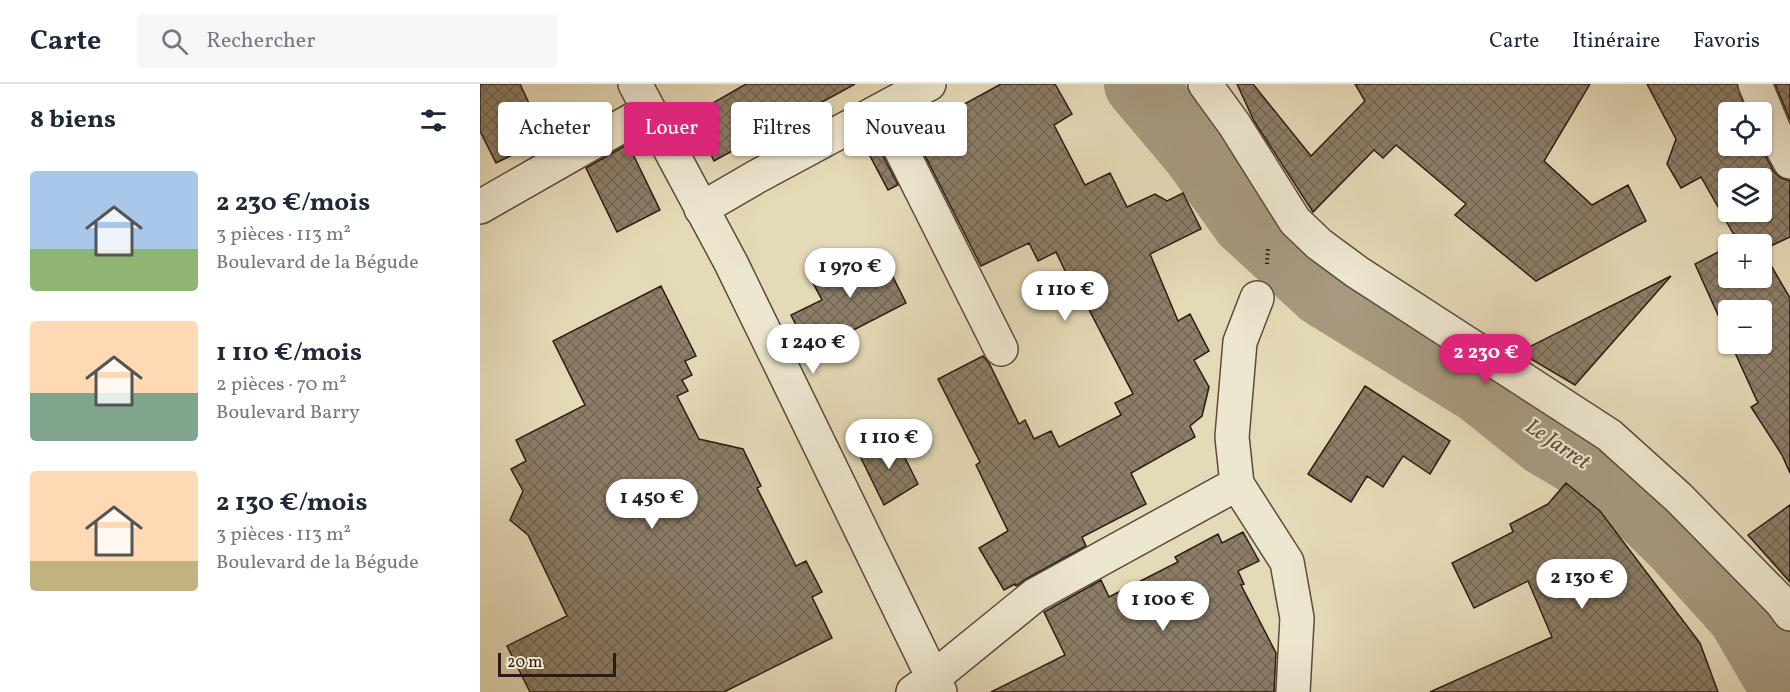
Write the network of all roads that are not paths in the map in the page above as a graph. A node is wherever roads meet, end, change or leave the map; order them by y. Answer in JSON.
{"nodes":[{"id":1,"x":929,"y":84,"type":"edge"},
{"id":2,"x":1205,"y":84,"type":"edge"},
{"id":3,"x":1755,"y":84,"type":"edge"},
{"id":4,"x":641,"y":97,"type":"edge"},
{"id":5,"x":896,"y":102,"type":"edge"},
{"id":6,"x":844,"y":130,"type":"edge"},
{"id":7,"x":904,"y":156,"type":"edge"},
{"id":8,"x":1790,"y":162,"type":"edge"},
{"id":9,"x":480,"y":207,"type":"edge"},
{"id":10,"x":702,"y":209,"type":"junction"},
{"id":11,"x":1257,"y":298,"type":"dead end"},
{"id":12,"x":1001,"y":349,"type":"dead end"},
{"id":13,"x":1237,"y":483,"type":"junction"},
{"id":14,"x":1790,"y":614,"type":"edge"},
{"id":15,"x":929,"y":687,"type":"edge"},
{"id":16,"x":1293,"y":692,"type":"edge"}],
"edges":[{"from":1,"to":5,"type":"street"},
{"from":2,"to":14,"type":"street"},
{"from":3,"to":8,"type":"street"},
{"from":4,"to":9,"type":"street"},
{"from":4,"to":10,"type":"street"},
{"from":6,"to":10,"type":"street"},
{"from":7,"to":12,"type":"street"},
{"from":10,"to":15,"type":"street"},
{"from":11,"to":13,"type":"street"},
{"from":13,"to":15,"type":"street"},
{"from":13,"to":16,"type":"street"}]}
